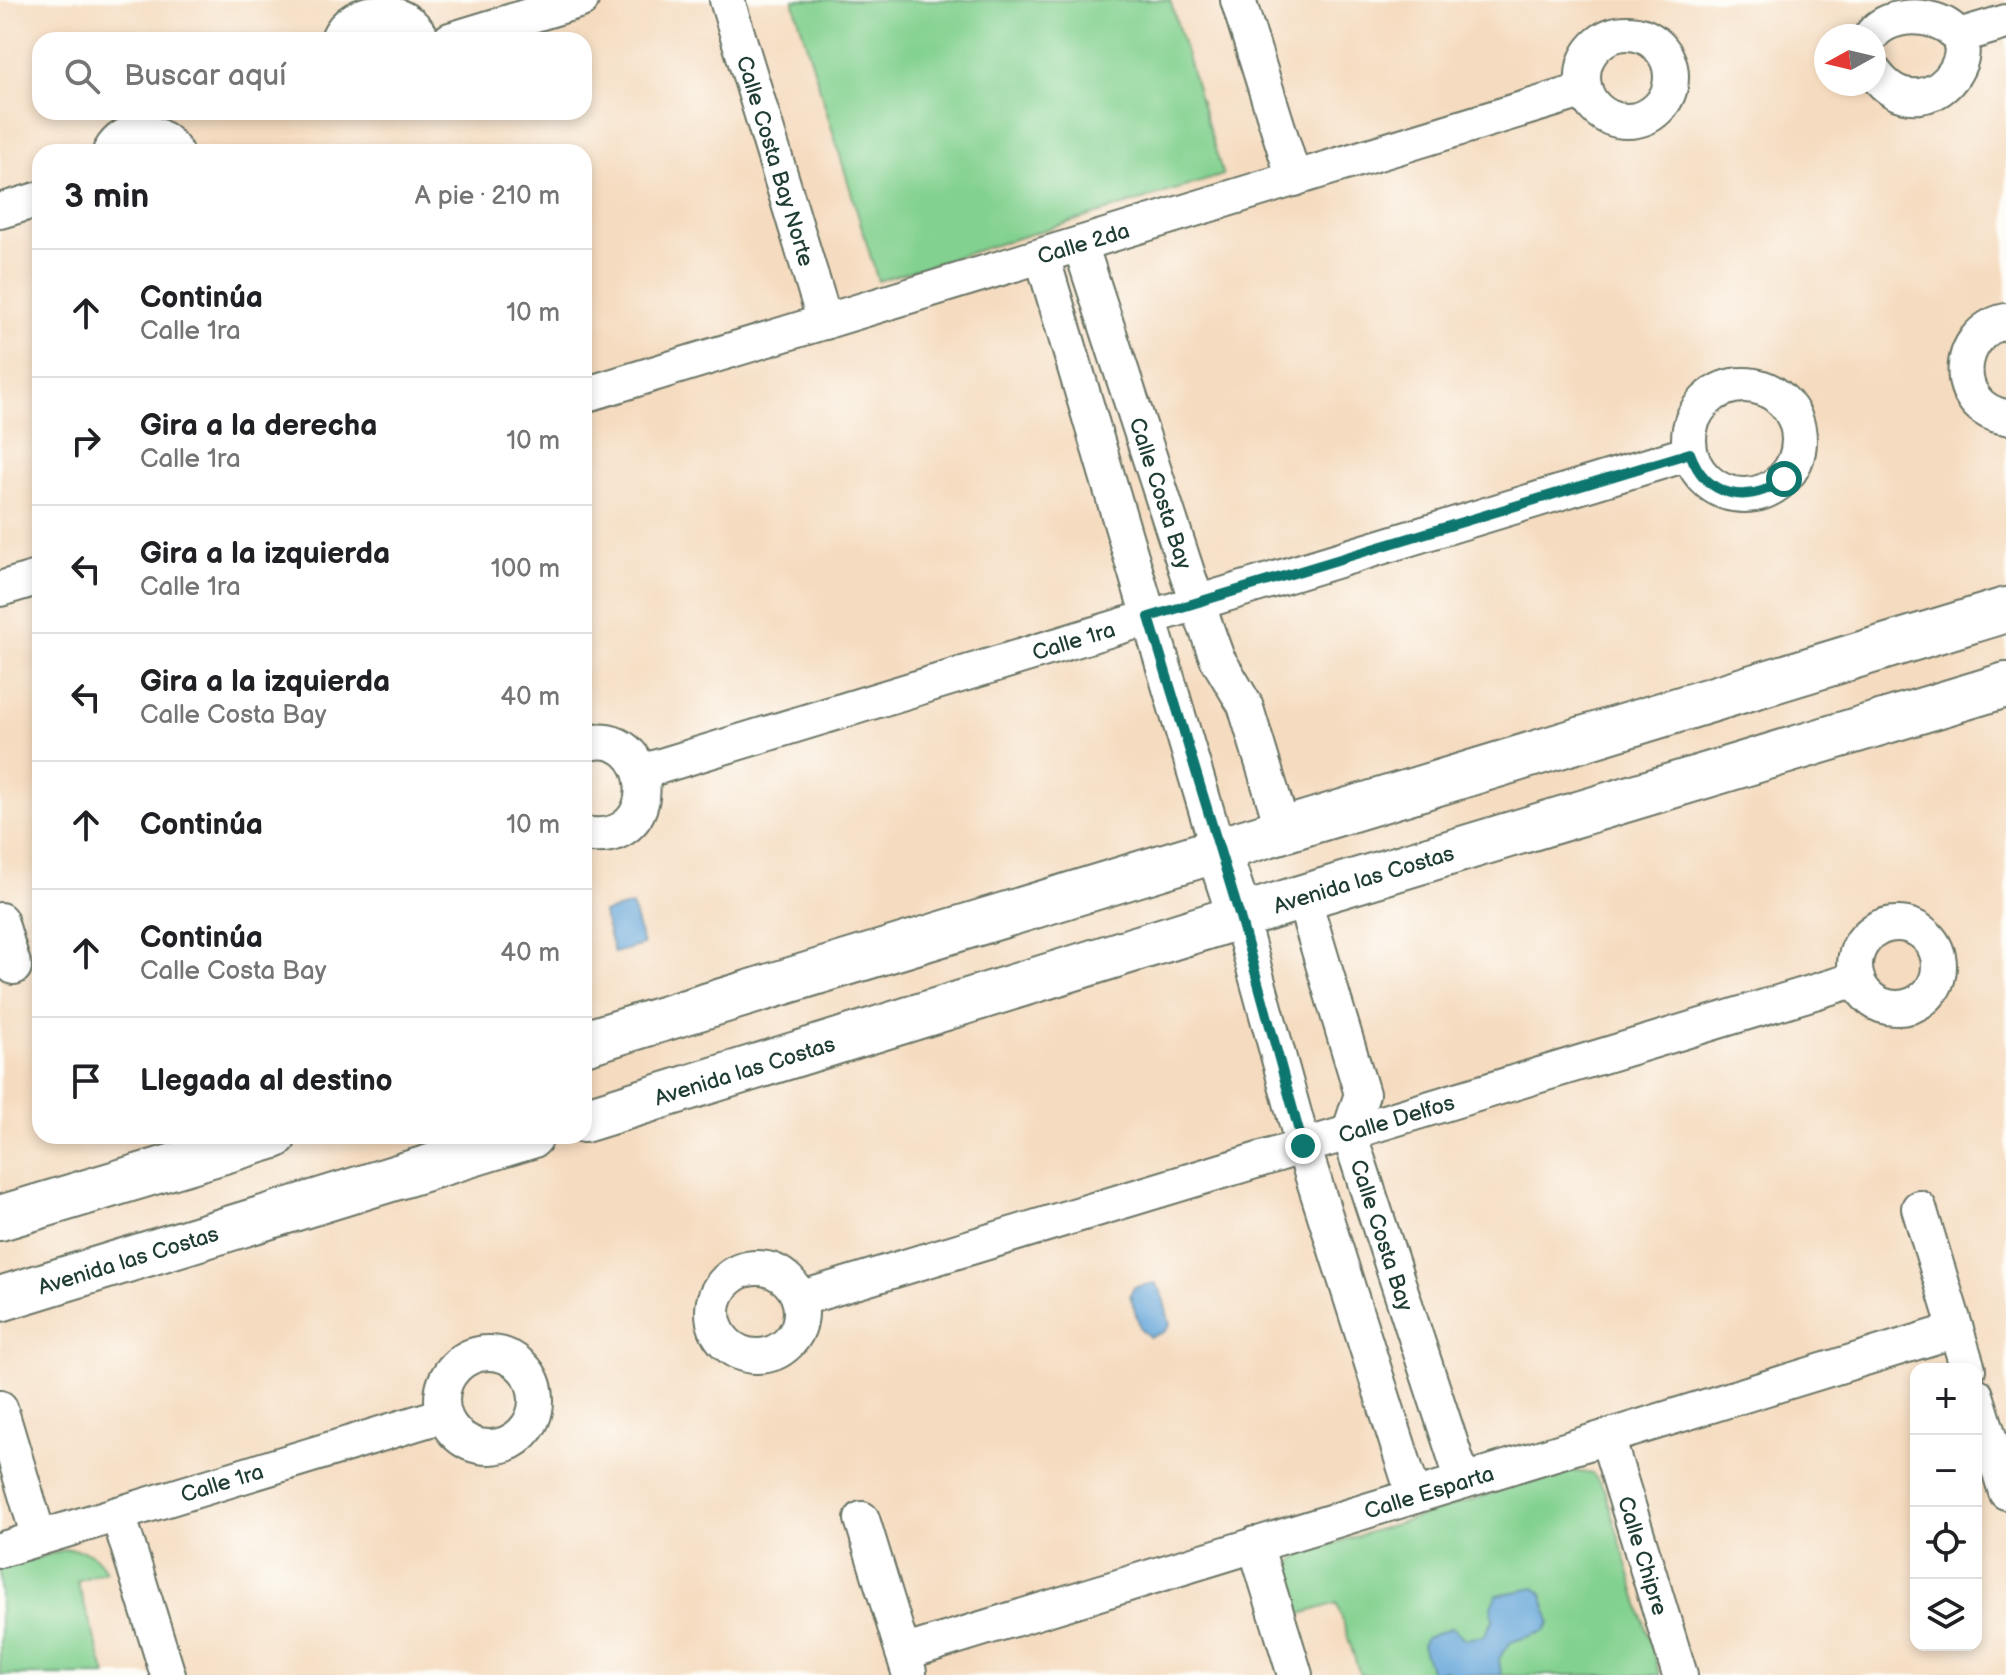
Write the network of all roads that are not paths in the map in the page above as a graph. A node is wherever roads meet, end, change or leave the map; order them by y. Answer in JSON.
{"nodes":[{"id":1,"x":581,"y":0,"type":"edge"},
{"id":2,"x":727,"y":0,"type":"edge"},
{"id":3,"x":1238,"y":0,"type":"edge"},
{"id":4,"x":2006,"y":22,"type":"edge"},
{"id":5,"x":1878,"y":24,"type":"edge"},
{"id":6,"x":343,"y":32,"type":"edge"},
{"id":7,"x":417,"y":32,"type":"edge"},
{"id":8,"x":476,"y":32,"type":"edge"},
{"id":9,"x":1959,"y":36,"type":"junction"},
{"id":10,"x":1886,"y":83,"type":"edge"},
{"id":11,"x":1585,"y":90,"type":"dead end"},
{"id":12,"x":117,"y":144,"type":"edge"},
{"id":13,"x":170,"y":144,"type":"edge"},
{"id":14,"x":1294,"y":179,"type":"junction"},
{"id":15,"x":32,"y":201,"type":"edge"},
{"id":16,"x":0,"y":211,"type":"edge"},
{"id":17,"x":1080,"y":244,"type":"junction"},
{"id":18,"x":1042,"y":256,"type":"junction"},
{"id":19,"x":2006,"y":321,"type":"edge"},
{"id":20,"x":825,"y":322,"type":"junction"},
{"id":21,"x":592,"y":393,"type":"edge"},
{"id":22,"x":2006,"y":417,"type":"edge"},
{"id":23,"x":1690,"y":453,"type":"dead end"},
{"id":24,"x":32,"y":579,"type":"edge"},
{"id":25,"x":0,"y":589,"type":"edge"},
{"id":26,"x":1197,"y":603,"type":"junction"},
{"id":27,"x":2006,"y":610,"type":"edge"},
{"id":28,"x":1149,"y":617,"type":"junction"},
{"id":29,"x":2006,"y":685,"type":"edge"},
{"id":30,"x":592,"y":743,"type":"edge"},
{"id":31,"x":641,"y":772,"type":"junction"},
{"id":32,"x":1283,"y":830,"type":"junction"},
{"id":33,"x":592,"y":834,"type":"edge"},
{"id":34,"x":1218,"y":850,"type":"junction"},
{"id":35,"x":1303,"y":897,"type":"junction"},
{"id":36,"x":1240,"y":917,"type":"junction"},
{"id":37,"x":0,"y":920,"type":"edge"},
{"id":38,"x":18,"y":966,"type":"edge"},
{"id":39,"x":1857,"y":979,"type":"dead end"},
{"id":40,"x":592,"y":1041,"type":"edge"},
{"id":41,"x":592,"y":1118,"type":"edge"},
{"id":42,"x":1349,"y":1133,"type":"junction"},
{"id":43,"x":247,"y":1144,"type":"edge"},
{"id":44,"x":494,"y":1144,"type":"edge"},
{"id":45,"x":1303,"y":1146,"type":"junction"},
{"id":46,"x":1919,"y":1208,"type":"dead end"},
{"id":47,"x":0,"y":1218,"type":"edge"},
{"id":48,"x":0,"y":1299,"type":"edge"},
{"id":49,"x":799,"y":1299,"type":"dead end"},
{"id":50,"x":1956,"y":1330,"type":"junction"},
{"id":51,"x":1966,"y":1363,"type":"edge"},
{"id":52,"x":0,"y":1408,"type":"edge"},
{"id":53,"x":1982,"y":1414,"type":"edge"},
{"id":54,"x":443,"y":1415,"type":"dead end"},
{"id":55,"x":1607,"y":1437,"type":"junction"},
{"id":56,"x":1463,"y":1481,"type":"junction"},
{"id":57,"x":2006,"y":1492,"type":"edge"},
{"id":58,"x":1414,"y":1496,"type":"junction"},
{"id":59,"x":118,"y":1514,"type":"junction"},
{"id":60,"x":862,"y":1519,"type":"dead end"},
{"id":61,"x":39,"y":1538,"type":"junction"},
{"id":62,"x":1255,"y":1544,"type":"junction"},
{"id":63,"x":0,"y":1550,"type":"edge"},
{"id":64,"x":906,"y":1664,"type":"edge"},
{"id":65,"x":168,"y":1675,"type":"edge"},
{"id":66,"x":1295,"y":1675,"type":"edge"},
{"id":67,"x":1680,"y":1675,"type":"edge"}],
"edges":[{"from":1,"to":8,"type":"street"},
{"from":2,"to":20,"type":"street","name":"Calle Costa Bay Norte"},
{"from":3,"to":14,"type":"street"},
{"from":4,"to":9,"type":"street"},
{"from":5,"to":9,"type":"street"},
{"from":6,"to":7,"type":"street"},
{"from":9,"to":10,"type":"street"},
{"from":11,"to":14,"type":"street","name":"Calle 2da"},
{"from":12,"to":13,"type":"street"},
{"from":14,"to":17,"type":"street","name":"Calle 2da"},
{"from":15,"to":16,"type":"street"},
{"from":17,"to":18,"type":"street","name":"Calle 2da"},
{"from":17,"to":26,"type":"street","name":"Calle Costa Bay"},
{"from":18,"to":20,"type":"street","name":"Calle 2da"},
{"from":18,"to":28,"type":"street","name":"Calle Costa Bay"},
{"from":19,"to":22,"type":"street"},
{"from":20,"to":21,"type":"street","name":"Calle 2da"},
{"from":23,"to":26,"type":"street","name":"Calle 1ra"},
{"from":24,"to":25,"type":"street"},
{"from":26,"to":28,"type":"street","name":"Calle 1ra"},
{"from":26,"to":32,"type":"street","name":"Calle Costa Bay"},
{"from":27,"to":32,"type":"street"},
{"from":28,"to":31,"type":"street","name":"Calle 1ra"},
{"from":28,"to":34,"type":"street","name":"Calle Costa Bay"},
{"from":29,"to":35,"type":"street","name":"Avenida las Costas"},
{"from":30,"to":31,"type":"street"},
{"from":31,"to":33,"type":"street"},
{"from":32,"to":34,"type":"street"},
{"from":32,"to":35,"type":"street"},
{"from":34,"to":36,"type":"street"},
{"from":34,"to":40,"type":"street"},
{"from":35,"to":36,"type":"street","name":"Avenida las Costas"},
{"from":35,"to":42,"type":"street","name":"Calle Costa Bay"},
{"from":36,"to":41,"type":"street","name":"Avenida las Costas"},
{"from":36,"to":45,"type":"street"},
{"from":37,"to":38,"type":"street"},
{"from":39,"to":42,"type":"street","name":"Calle Delfos"},
{"from":42,"to":45,"type":"street","name":"Calle Delfos"},
{"from":42,"to":56,"type":"street","name":"Calle Costa Bay"},
{"from":43,"to":47,"type":"street"},
{"from":44,"to":48,"type":"street","name":"Avenida las Costas"},
{"from":45,"to":49,"type":"street","name":"Calle Delfos"},
{"from":45,"to":58,"type":"street"},
{"from":46,"to":50,"type":"street"},
{"from":50,"to":51,"type":"street"},
{"from":50,"to":55,"type":"street","name":"Calle Esparta"},
{"from":52,"to":61,"type":"street"},
{"from":53,"to":57,"type":"street"},
{"from":54,"to":59,"type":"street","name":"Calle 1ra"},
{"from":55,"to":56,"type":"street","name":"Calle Esparta"},
{"from":55,"to":67,"type":"street","name":"Calle Chipre"},
{"from":56,"to":58,"type":"street","name":"Calle Esparta"},
{"from":58,"to":62,"type":"street","name":"Calle Esparta"},
{"from":59,"to":61,"type":"street","name":"Calle 1ra"},
{"from":59,"to":65,"type":"street"},
{"from":60,"to":64,"type":"street"},
{"from":61,"to":63,"type":"street","name":"Calle 1ra"},
{"from":62,"to":64,"type":"street","name":"Calle Esparta"},
{"from":62,"to":66,"type":"street"}]}
